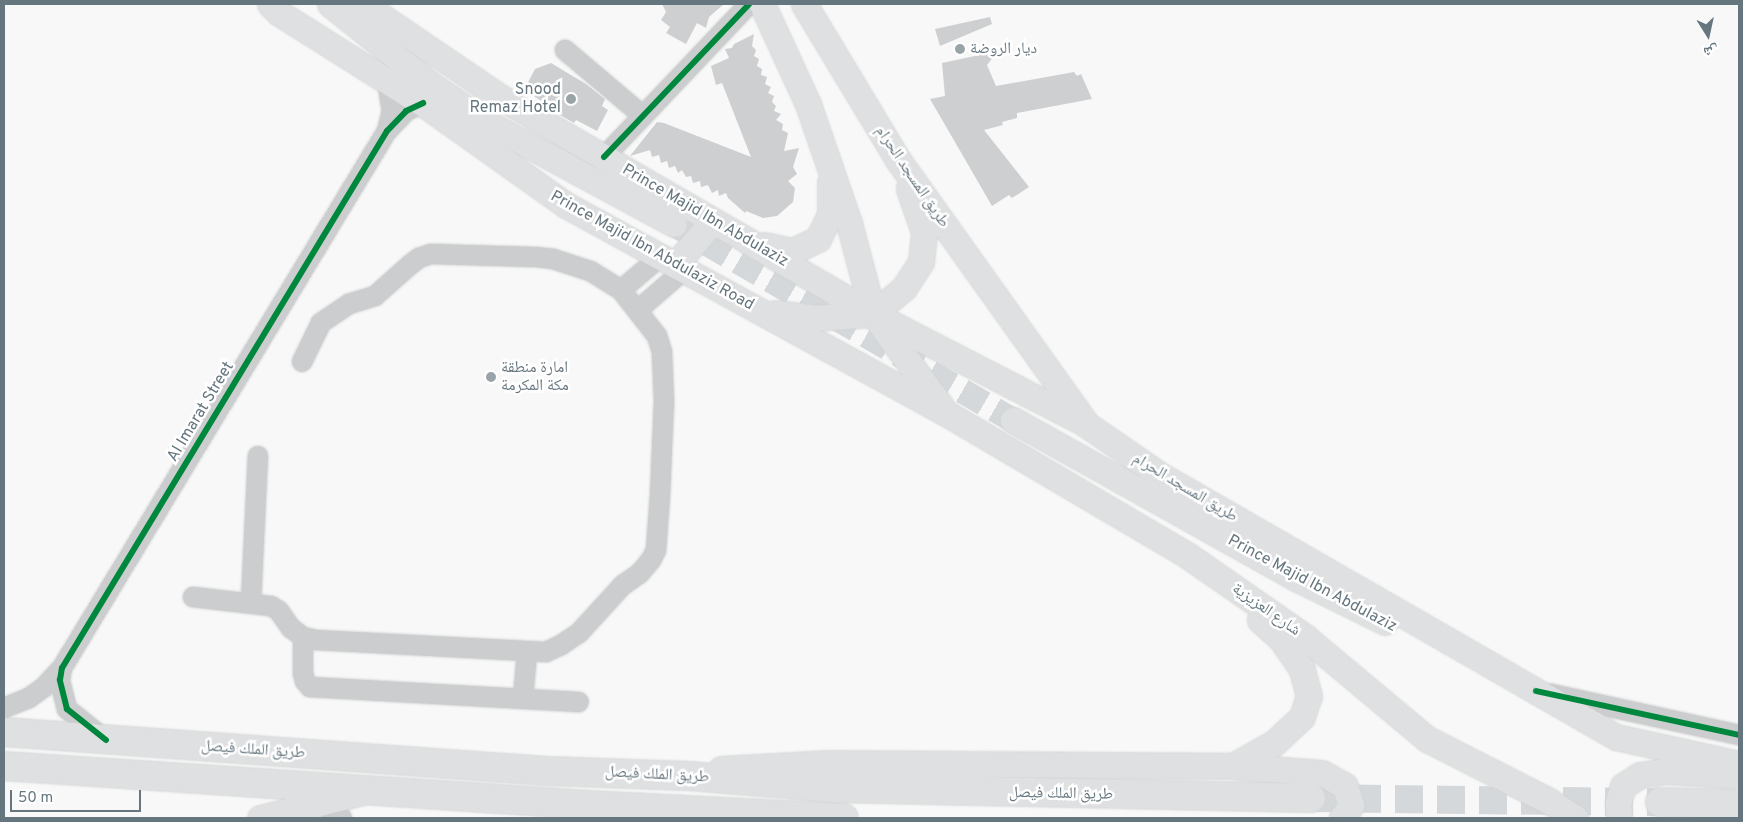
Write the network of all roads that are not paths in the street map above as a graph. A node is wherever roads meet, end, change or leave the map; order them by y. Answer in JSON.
{"nodes":[{"id":1,"x":270,"y":4,"type":"edge"},
{"id":2,"x":330,"y":4,"type":"edge"},
{"id":3,"x":363,"y":4,"type":"edge"},
{"id":4,"x":748,"y":4,"type":"edge"},
{"id":5,"x":762,"y":4,"type":"edge"},
{"id":6,"x":804,"y":4,"type":"edge"},
{"id":7,"x":565,"y":50,"type":"dead end"},
{"id":8,"x":387,"y":80,"type":"junction"},
{"id":9,"x":423,"y":104,"type":"junction"},
{"id":10,"x":643,"y":116,"type":"junction"},
{"id":11,"x":387,"y":131,"type":"junction"},
{"id":12,"x":604,"y":157,"type":"junction"},
{"id":13,"x":898,"y":160,"type":"junction"},
{"id":14,"x":830,"y":168,"type":"junction"},
{"id":15,"x":712,"y":220,"type":"junction"},
{"id":16,"x":674,"y":224,"type":"tunnel mouth"},
{"id":17,"x":748,"y":241,"type":"junction"},
{"id":18,"x":673,"y":264,"type":"junction"},
{"id":19,"x":621,"y":290,"type":"junction"},
{"id":20,"x":638,"y":310,"type":"junction"},
{"id":21,"x":760,"y":311,"type":"junction"},
{"id":22,"x":873,"y":314,"type":"junction"},
{"id":23,"x":302,"y":362,"type":"dead end"},
{"id":24,"x":946,"y":413,"type":"junction"},
{"id":25,"x":1014,"y":420,"type":"tunnel mouth"},
{"id":26,"x":1087,"y":425,"type":"junction"},
{"id":27,"x":258,"y":456,"type":"dead end"},
{"id":28,"x":1187,"y":555,"type":"junction"},
{"id":29,"x":193,"y":597,"type":"dead end"},
{"id":30,"x":251,"y":602,"type":"junction"},
{"id":31,"x":303,"y":637,"type":"junction"},
{"id":32,"x":527,"y":652,"type":"junction"},
{"id":33,"x":62,"y":668,"type":"junction"},
{"id":34,"x":1536,"y":691,"type":"junction"},
{"id":35,"x":523,"y":698,"type":"junction"},
{"id":36,"x":578,"y":702,"type":"dead end"},
{"id":37,"x":4,"y":708,"type":"edge"},
{"id":38,"x":4,"y":723,"type":"edge"},
{"id":39,"x":4,"y":732,"type":"edge"},
{"id":40,"x":34,"y":734,"type":"junction"},
{"id":41,"x":1739,"y":735,"type":"edge"},
{"id":42,"x":1616,"y":736,"type":"junction"},
{"id":43,"x":106,"y":740,"type":"junction"},
{"id":44,"x":1739,"y":764,"type":"edge"},
{"id":45,"x":4,"y":766,"type":"edge"},
{"id":46,"x":1233,"y":766,"type":"junction"},
{"id":47,"x":643,"y":774,"type":"junction"},
{"id":48,"x":1739,"y":776,"type":"edge"},
{"id":49,"x":370,"y":791,"type":"junction"},
{"id":50,"x":1311,"y":798,"type":"tunnel mouth"},
{"id":51,"x":1660,"y":802,"type":"tunnel mouth"},
{"id":52,"x":319,"y":803,"type":"junction"},
{"id":53,"x":1739,"y":804,"type":"edge"},
{"id":54,"x":659,"y":809,"type":"junction"},
{"id":55,"x":260,"y":818,"type":"edge"},
{"id":56,"x":342,"y":818,"type":"edge"},
{"id":57,"x":615,"y":818,"type":"edge"},
{"id":58,"x":844,"y":818,"type":"edge"},
{"id":59,"x":1342,"y":818,"type":"edge"},
{"id":60,"x":1575,"y":818,"type":"edge"},
{"id":61,"x":1618,"y":818,"type":"edge"}],
"edges":[{"from":1,"to":8,"type":"main road","name":"Prince Majid Ibn Abdulaziz Road"},
{"from":2,"to":16,"type":"main road","name":"Prince Majid Ibn Abdulaziz"},
{"from":3,"to":12,"type":"main road","name":"Prince Majid Ibn Abdulaziz"},
{"from":4,"to":10,"type":"street"},
{"from":5,"to":14,"type":"main road"},
{"from":6,"to":13,"type":"main road","name":"طريق المسجد الحرام"},
{"from":7,"to":10,"type":"street"},
{"from":8,"to":9,"type":"main road","name":"Prince Majid Ibn Abdulaziz Road"},
{"from":8,"to":11,"type":"street"},
{"from":9,"to":11,"type":"street","name":"Al Imarat Street"},
{"from":9,"to":18,"type":"main road","name":"Prince Majid Ibn Abdulaziz Road"},
{"from":10,"to":12,"type":"street"},
{"from":11,"to":33,"type":"street","name":"Al Imarat Street"},
{"from":12,"to":15,"type":"main road","name":"Prince Majid Ibn Abdulaziz"},
{"from":13,"to":22,"type":"main road"},
{"from":13,"to":26,"type":"main road","name":"طريق المسجد الحرام"},
{"from":14,"to":17,"type":"main road"},
{"from":14,"to":22,"type":"main road"},
{"from":15,"to":17,"type":"main road","name":"Prince Majid Ibn Abdulaziz"},
{"from":15,"to":18,"type":"main road"},
{"from":17,"to":22,"type":"main road","name":"Prince Majid Ibn Abdulaziz"},
{"from":18,"to":19,"type":"street"},
{"from":18,"to":20,"type":"street"},
{"from":18,"to":21,"type":"main road","name":"Prince Majid Ibn Abdulaziz Road"},
{"from":19,"to":20,"type":"street"},
{"from":19,"to":23,"type":"street"},
{"from":20,"to":32,"type":"street"},
{"from":21,"to":22,"type":"main road"},
{"from":21,"to":24,"type":"main road","name":"Prince Majid Ibn Abdulaziz Road"},
{"from":22,"to":24,"type":"main road"},
{"from":22,"to":26,"type":"main road","name":"Prince Majid Ibn Abdulaziz"},
{"from":24,"to":28,"type":"main road","name":"شارع العزيزية"},
{"from":25,"to":42,"type":"main road","name":"Prince Majid Ibn Abdulaziz"},
{"from":26,"to":34,"type":"main road","name":"طريق المسجد الحرام"},
{"from":27,"to":30,"type":"street"},
{"from":28,"to":46,"type":"main road"},
{"from":28,"to":60,"type":"main road","name":"شارع العزيزية"},
{"from":29,"to":30,"type":"street"},
{"from":30,"to":31,"type":"street"},
{"from":31,"to":32,"type":"street"},
{"from":31,"to":35,"type":"street"},
{"from":32,"to":35,"type":"street"},
{"from":33,"to":37,"type":"street","name":"Al Imarat Street"},
{"from":33,"to":43,"type":"street"},
{"from":34,"to":41,"type":"street"},
{"from":34,"to":42,"type":"main road","name":"طريق المسجد الحرام"},
{"from":35,"to":36,"type":"street"},
{"from":38,"to":40,"type":"main road"},
{"from":39,"to":40,"type":"highway","name":"طريق الملك فيصل"},
{"from":40,"to":43,"type":"highway","name":"طريق الملك فيصل"},
{"from":42,"to":44,"type":"main road","name":"طريق المسجد الحرام"},
{"from":43,"to":47,"type":"highway","name":"طريق الملك فيصل"},
{"from":45,"to":49,"type":"highway","name":"طريق الملك فيصل"},
{"from":46,"to":47,"type":"main road"},
{"from":46,"to":59,"type":"main road"},
{"from":47,"to":50,"type":"highway","name":"طريق الملك فيصل"},
{"from":48,"to":61,"type":"main road"},
{"from":49,"to":52,"type":"main road"},
{"from":49,"to":54,"type":"highway","name":"طريق الملك فيصل"},
{"from":51,"to":53,"type":"highway"},
{"from":52,"to":55,"type":"main road"},
{"from":52,"to":56,"type":"street"},
{"from":54,"to":57,"type":"street"},
{"from":54,"to":58,"type":"highway","name":"طريق الملك فيصل"}]}
